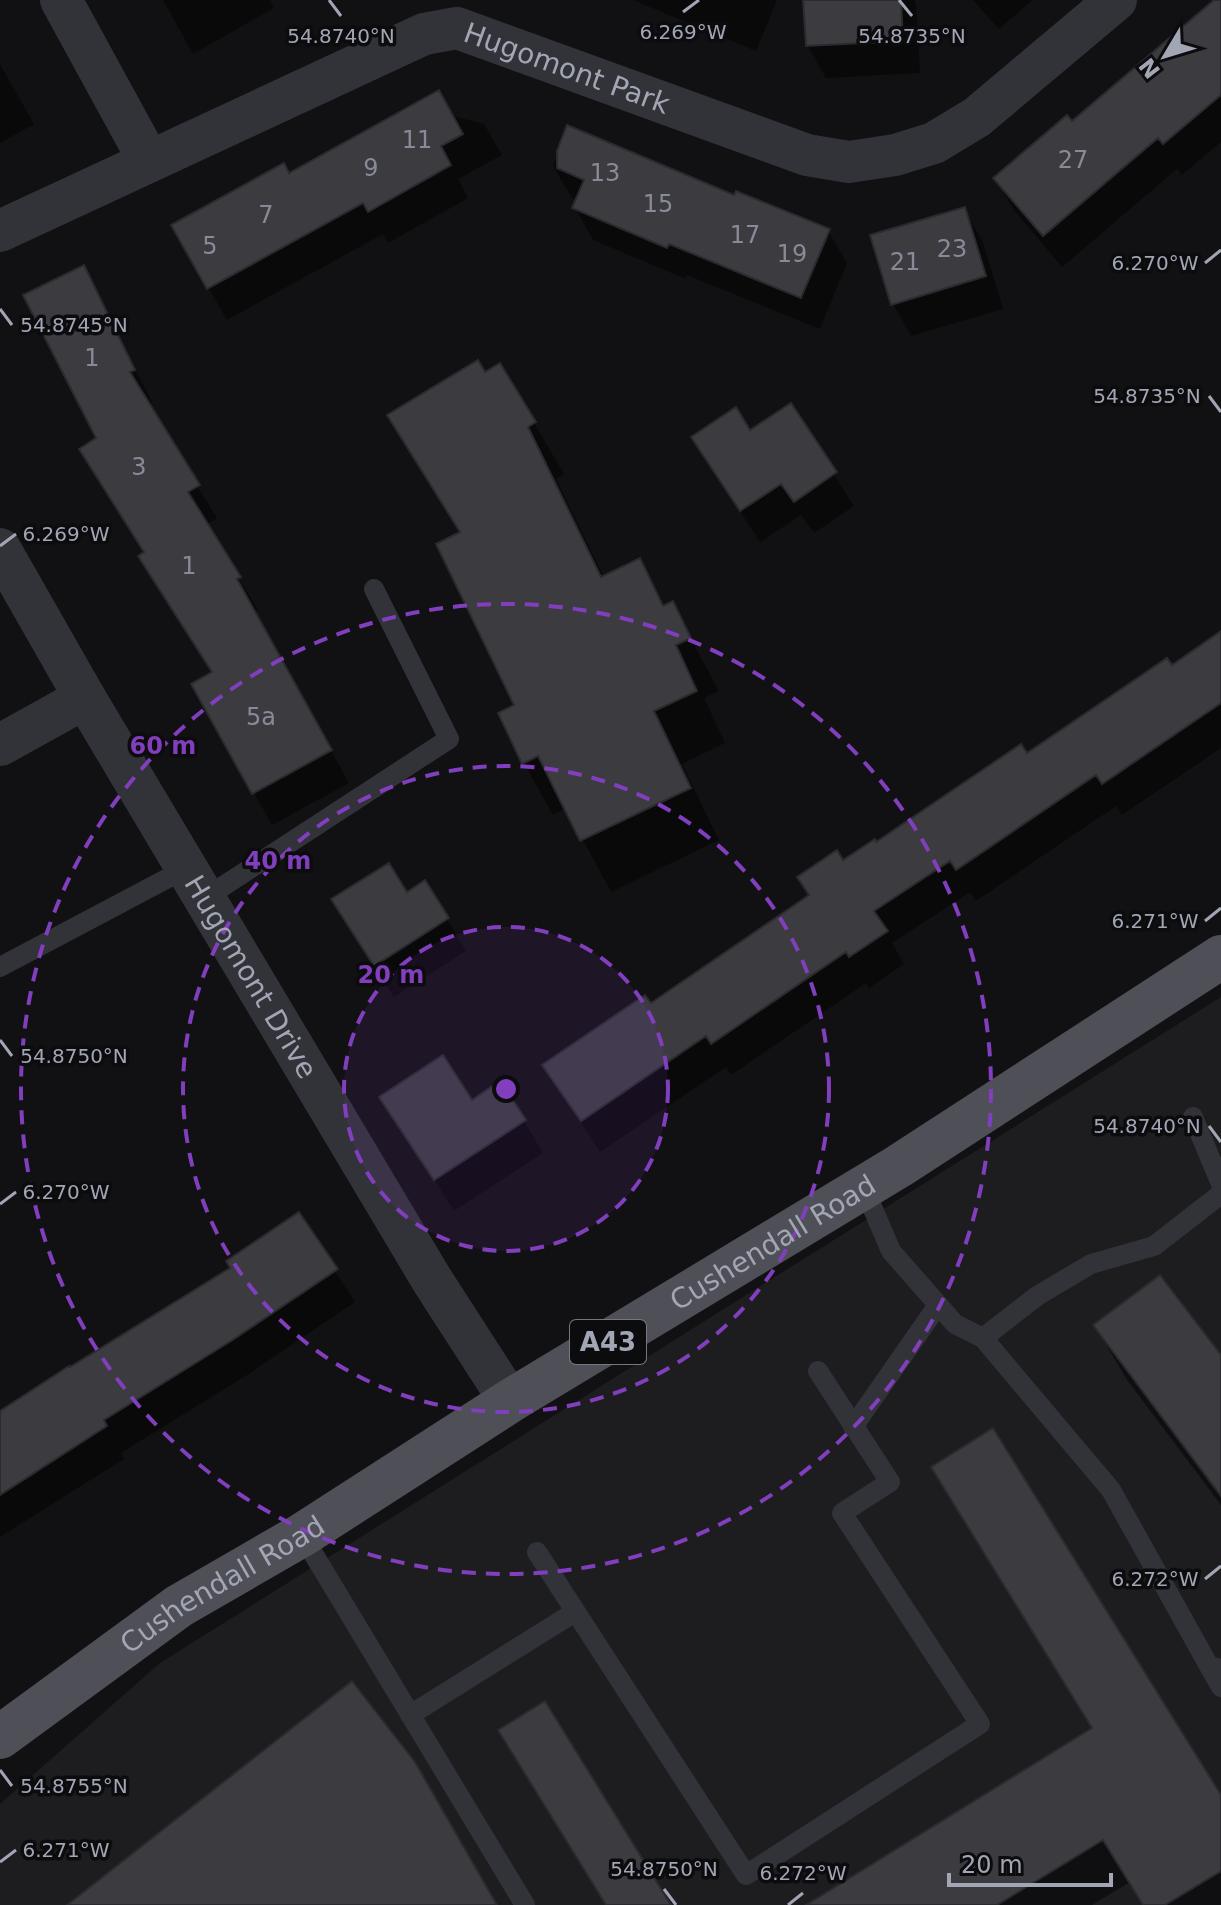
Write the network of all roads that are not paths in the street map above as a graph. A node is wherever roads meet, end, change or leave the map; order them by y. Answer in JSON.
{"nodes":[{"id":1,"x":61,"y":0,"type":"edge"},
{"id":2,"x":1116,"y":0,"type":"edge"},
{"id":3,"x":149,"y":161,"type":"junction"},
{"id":4,"x":0,"y":231,"type":"edge"},
{"id":5,"x":0,"y":549,"type":"edge"},
{"id":6,"x":374,"y":589,"type":"dead end"},
{"id":7,"x":85,"y":698,"type":"junction"},
{"id":8,"x":0,"y":745,"type":"edge"},
{"id":9,"x":196,"y":883,"type":"junction"},
{"id":10,"x":1221,"y":957,"type":"edge"},
{"id":11,"x":0,"y":967,"type":"edge"},
{"id":12,"x":1193,"y":1117,"type":"dead end"},
{"id":13,"x":1221,"y":1184,"type":"edge"},
{"id":14,"x":864,"y":1188,"type":"junction"},
{"id":15,"x":1221,"y":1194,"type":"edge"},
{"id":16,"x":938,"y":1305,"type":"junction"},
{"id":17,"x":983,"y":1338,"type":"junction"},
{"id":18,"x":818,"y":1371,"type":"dead end"},
{"id":19,"x":510,"y":1401,"type":"junction"},
{"id":20,"x":853,"y":1427,"type":"junction"},
{"id":21,"x":302,"y":1535,"type":"junction"},
{"id":22,"x":537,"y":1552,"type":"dead end"},
{"id":23,"x":575,"y":1612,"type":"junction"},
{"id":24,"x":1215,"y":1667,"type":"edge"},
{"id":25,"x":1221,"y":1687,"type":"edge"},
{"id":26,"x":410,"y":1715,"type":"junction"},
{"id":27,"x":0,"y":1737,"type":"edge"},
{"id":28,"x":525,"y":1905,"type":"edge"}],
"edges":[{"from":1,"to":3,"type":"street"},
{"from":2,"to":3,"type":"street","name":"Hugomont Park"},
{"from":3,"to":4,"type":"street","name":"Hugomont Park"},
{"from":5,"to":7,"type":"street","name":"Hugomont Drive"},
{"from":6,"to":9,"type":"lane"},
{"from":7,"to":8,"type":"street"},
{"from":7,"to":9,"type":"street","name":"Hugomont Drive"},
{"from":9,"to":11,"type":"lane"},
{"from":9,"to":19,"type":"street","name":"Hugomont Drive"},
{"from":10,"to":14,"type":"main road","name":"Cushendall Road","number":"A43"},
{"from":12,"to":13,"type":"lane"},
{"from":14,"to":16,"type":"lane"},
{"from":14,"to":19,"type":"main road","name":"Cushendall Road","number":"A43"},
{"from":15,"to":17,"type":"lane"},
{"from":16,"to":17,"type":"lane"},
{"from":16,"to":20,"type":"lane"},
{"from":17,"to":24,"type":"lane"},
{"from":18,"to":20,"type":"lane"},
{"from":19,"to":21,"type":"main road","name":"Cushendall Road","number":"A43"},
{"from":20,"to":23,"type":"lane"},
{"from":21,"to":26,"type":"lane"},
{"from":21,"to":27,"type":"main road","name":"Cushendall Road","number":"A43"},
{"from":22,"to":23,"type":"lane"},
{"from":23,"to":26,"type":"lane"},
{"from":24,"to":25,"type":"lane"},
{"from":26,"to":28,"type":"lane"}]}
